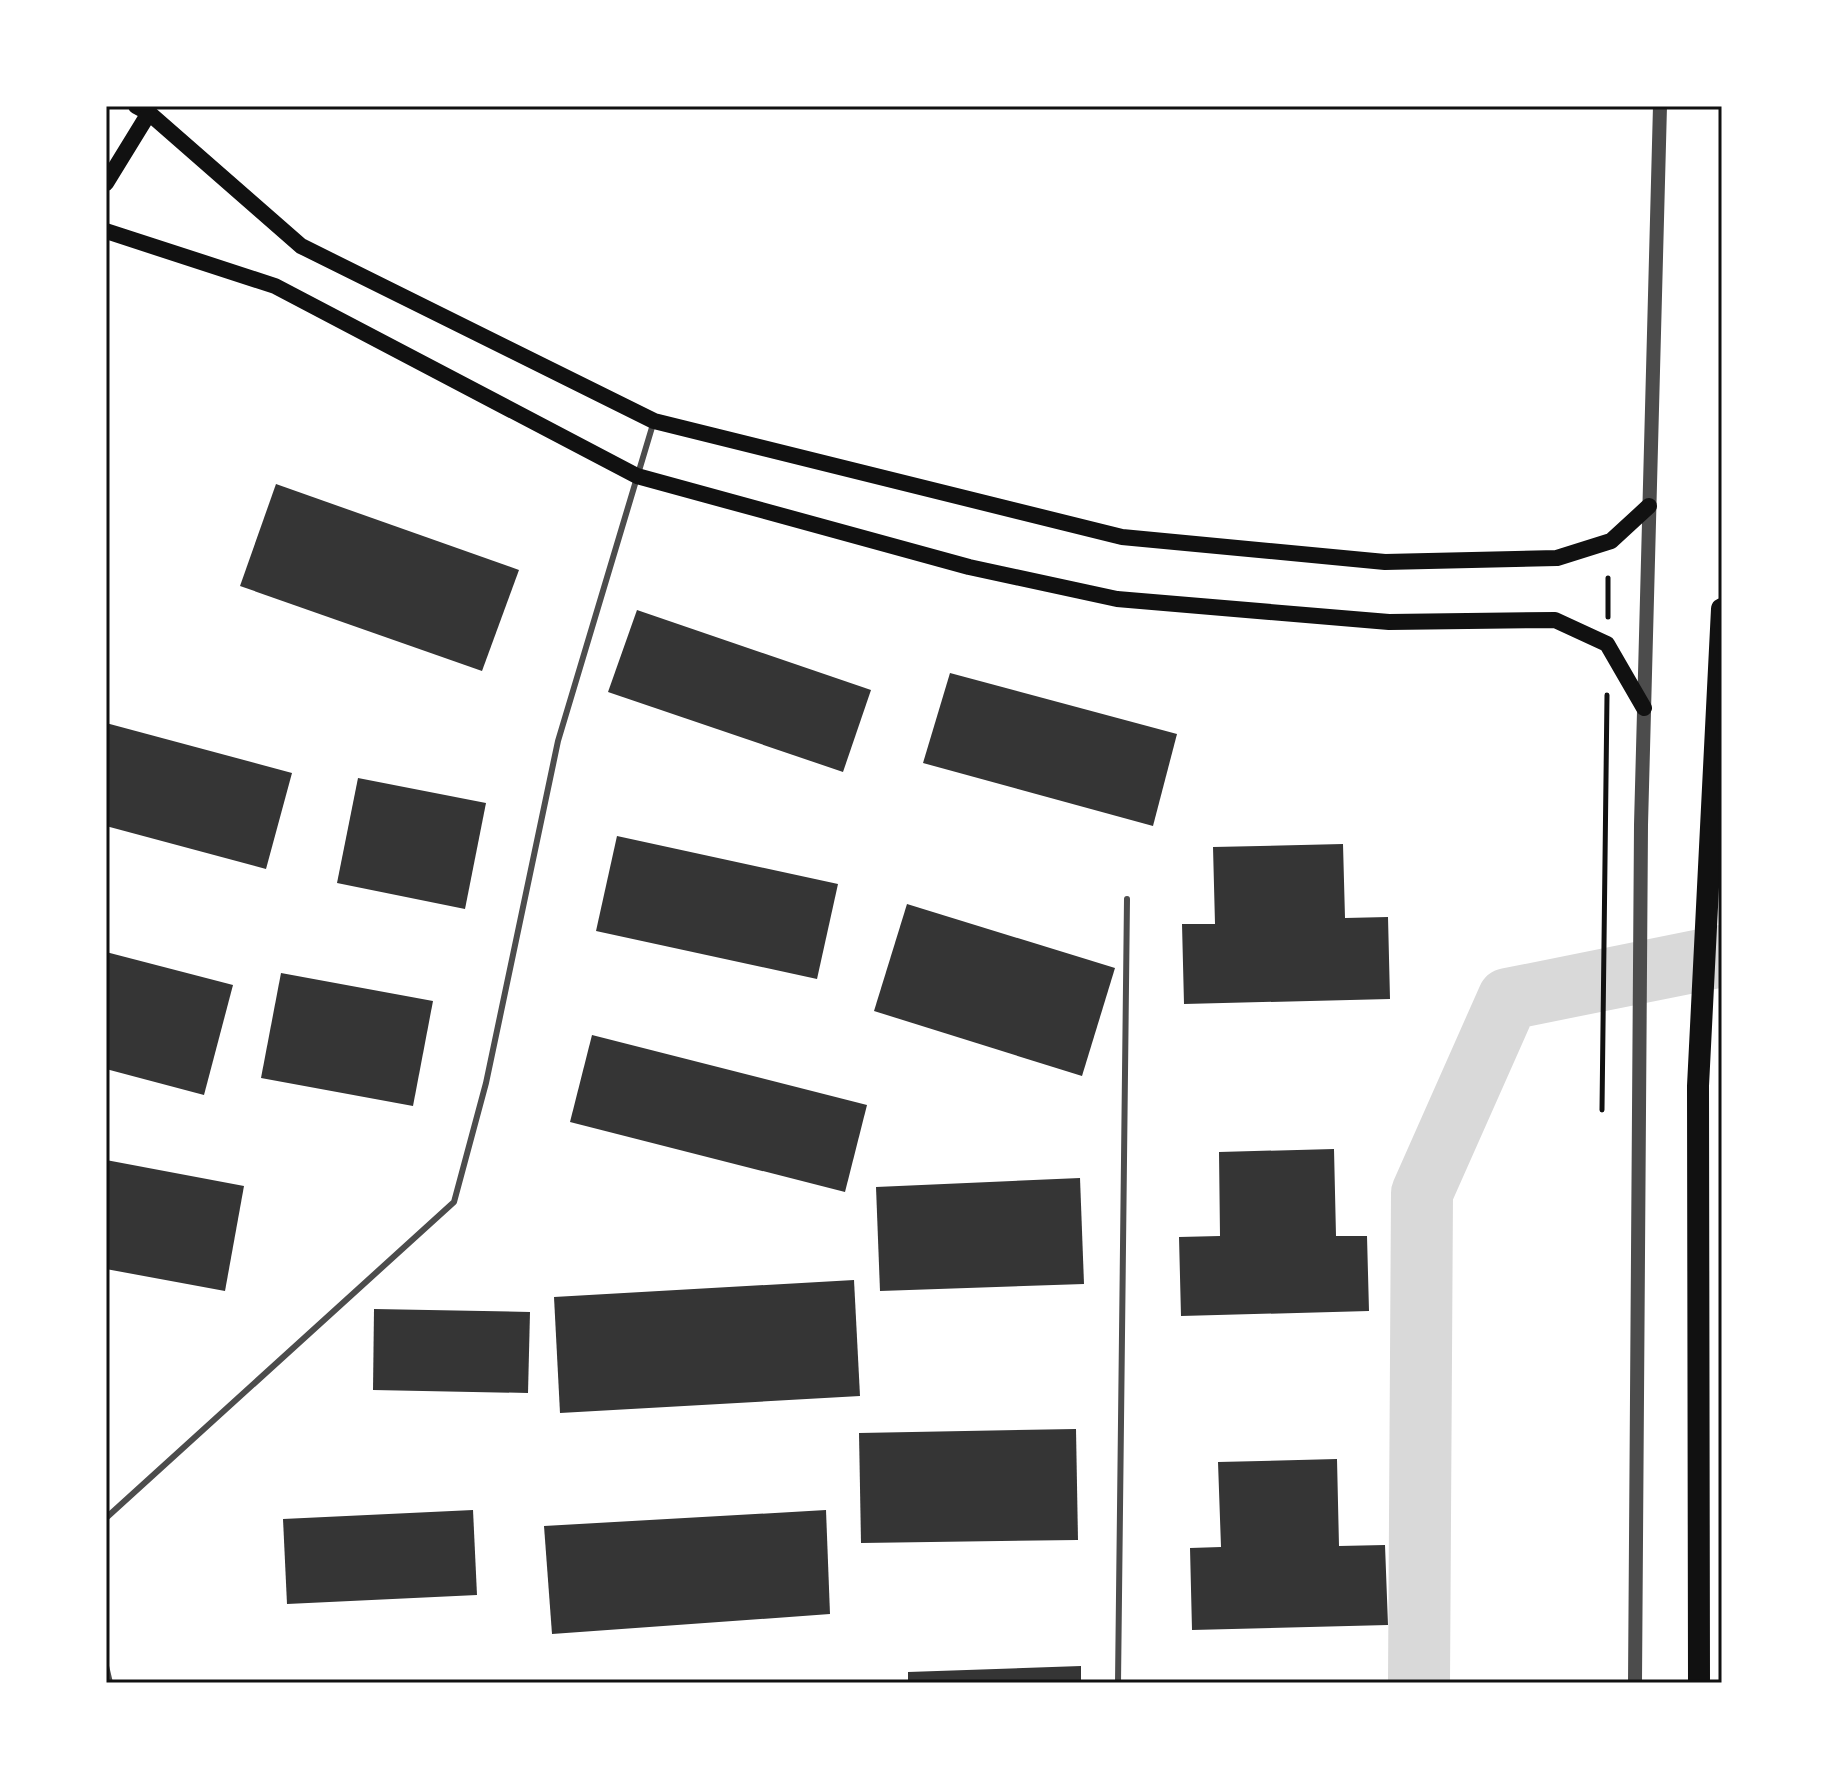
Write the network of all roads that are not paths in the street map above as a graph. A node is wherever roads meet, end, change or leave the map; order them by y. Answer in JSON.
{"nodes":[{"id":1,"x":1660,"y":106,"type":"edge"},
{"id":2,"x":146,"y":108,"type":"edge"},
{"id":3,"x":106,"y":183,"type":"edge"},
{"id":4,"x":106,"y":231,"type":"edge"},
{"id":5,"x":654,"y":421,"type":"junction"},
{"id":6,"x":637,"y":476,"type":"junction"},
{"id":7,"x":1649,"y":506,"type":"junction"},
{"id":8,"x":1722,"y":609,"type":"edge"},
{"id":9,"x":1644,"y":708,"type":"junction"},
{"id":10,"x":1127,"y":899,"type":"dead end"},
{"id":11,"x":106,"y":1518,"type":"edge"},
{"id":12,"x":106,"y":1666,"type":"edge"},
{"id":13,"x":110,"y":1683,"type":"edge"},
{"id":14,"x":1118,"y":1683,"type":"edge"},
{"id":15,"x":1635,"y":1683,"type":"edge"},
{"id":16,"x":1699,"y":1683,"type":"edge"}],
"edges":[{"from":1,"to":7,"type":"street"},
{"from":2,"to":3,"type":"main road"},
{"from":2,"to":5,"type":"main road"},
{"from":4,"to":6,"type":"main road"},
{"from":5,"to":6,"type":"lane"},
{"from":5,"to":7,"type":"main road"},
{"from":6,"to":9,"type":"main road"},
{"from":6,"to":11,"type":"lane"},
{"from":7,"to":9,"type":"street"},
{"from":8,"to":16,"type":"highway"},
{"from":9,"to":15,"type":"street"},
{"from":10,"to":14,"type":"lane"},
{"from":12,"to":13,"type":"lane"}]}
